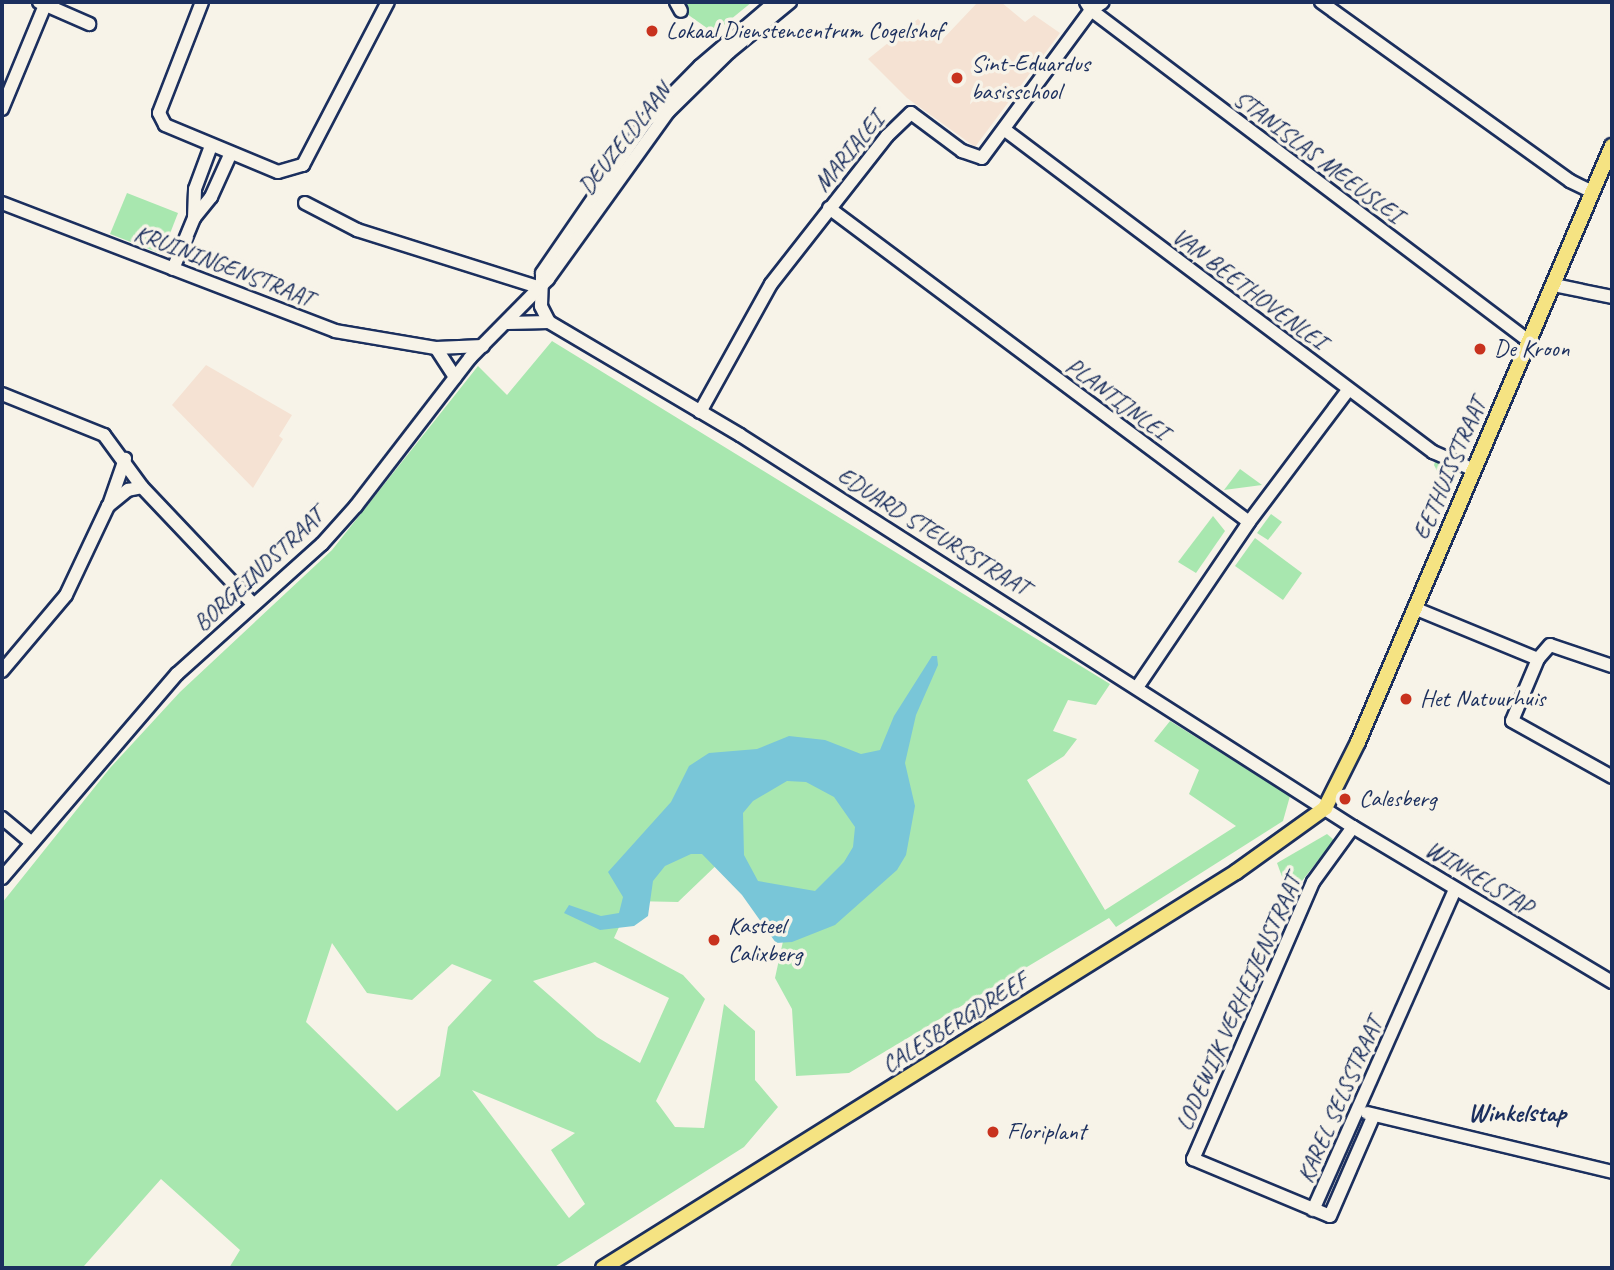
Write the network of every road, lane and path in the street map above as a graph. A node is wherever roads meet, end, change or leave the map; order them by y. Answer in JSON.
{"nodes":[{"id":1,"x":202,"y":2,"type":"edge"},
{"id":2,"x":388,"y":2,"type":"edge"},
{"id":3,"x":775,"y":2,"type":"edge"},
{"id":4,"x":790,"y":2,"type":"edge"},
{"id":5,"x":1104,"y":2,"type":"edge"},
{"id":6,"x":1321,"y":2,"type":"edge"},
{"id":7,"x":42,"y":3,"type":"edge"},
{"id":8,"x":1088,"y":6,"type":"edge"},
{"id":9,"x":89,"y":24,"type":"dead end"},
{"id":10,"x":2,"y":109,"type":"edge"},
{"id":11,"x":1005,"y":130,"type":"junction"},
{"id":12,"x":638,"y":144,"type":"junction"},
{"id":13,"x":211,"y":146,"type":"junction"},
{"id":14,"x":1612,"y":146,"type":"edge"},
{"id":15,"x":231,"y":153,"type":"junction"},
{"id":16,"x":1593,"y":192,"type":"junction"},
{"id":17,"x":2,"y":203,"type":"edge"},
{"id":18,"x":305,"y":203,"type":"dead end"},
{"id":19,"x":829,"y":208,"type":"junction"},
{"id":20,"x":194,"y":218,"type":"junction"},
{"id":21,"x":173,"y":269,"type":"junction"},
{"id":22,"x":1553,"y":285,"type":"junction"},
{"id":23,"x":538,"y":287,"type":"junction"},
{"id":24,"x":1612,"y":297,"type":"edge"},
{"id":25,"x":548,"y":322,"type":"junction"},
{"id":26,"x":507,"y":323,"type":"junction"},
{"id":27,"x":1530,"y":342,"type":"junction"},
{"id":28,"x":483,"y":346,"type":"junction"},
{"id":29,"x":436,"y":348,"type":"junction"},
{"id":30,"x":455,"y":377,"type":"junction"},
{"id":31,"x":1348,"y":390,"type":"junction"},
{"id":32,"x":2,"y":394,"type":"edge"},
{"id":33,"x":700,"y":412,"type":"junction"},
{"id":34,"x":125,"y":460,"type":"junction"},
{"id":35,"x":1474,"y":470,"type":"junction"},
{"id":36,"x":142,"y":486,"type":"junction"},
{"id":37,"x":108,"y":506,"type":"junction"},
{"id":38,"x":1249,"y":522,"type":"junction"},
{"id":39,"x":252,"y":603,"type":"junction"},
{"id":40,"x":1414,"y":608,"type":"junction"},
{"id":41,"x":2,"y":648,"type":"edge"},
{"id":42,"x":13,"y":658,"type":"junction"},
{"id":43,"x":1538,"y":659,"type":"junction"},
{"id":44,"x":1612,"y":666,"type":"edge"},
{"id":45,"x":2,"y":671,"type":"edge"},
{"id":46,"x":1138,"y":687,"type":"junction"},
{"id":47,"x":1612,"y":776,"type":"edge"},
{"id":48,"x":1325,"y":808,"type":"junction"},
{"id":49,"x":2,"y":818,"type":"edge"},
{"id":50,"x":1353,"y":827,"type":"junction"},
{"id":51,"x":30,"y":842,"type":"junction"},
{"id":52,"x":2,"y":878,"type":"edge"},
{"id":53,"x":1455,"y":889,"type":"junction"},
{"id":54,"x":1612,"y":982,"type":"edge"},
{"id":55,"x":1360,"y":1111,"type":"junction"},
{"id":56,"x":1374,"y":1115,"type":"junction"},
{"id":57,"x":1612,"y":1172,"type":"edge"},
{"id":58,"x":1313,"y":1210,"type":"junction"},
{"id":59,"x":603,"y":1268,"type":"edge"}],
"edges":[{"from":1,"to":13,"type":"street"},
{"from":2,"to":15,"type":"street"},
{"from":3,"to":12,"type":"street","name":"DEUZELDLAAN"},
{"from":4,"to":12,"type":"street","name":"DEUZELDLAAN"},
{"from":5,"to":8,"type":"street"},
{"from":6,"to":16,"type":"street"},
{"from":7,"to":9,"type":"street"},
{"from":7,"to":10,"type":"street"},
{"from":8,"to":11,"type":"street","name":"MARIALEI"},
{"from":8,"to":27,"type":"street","name":"STANISLAS MEEUSLEI"},
{"from":11,"to":19,"type":"street","name":"MARIALEI"},
{"from":11,"to":31,"type":"street","name":"VAN BEETHOVENLEI"},
{"from":12,"to":23,"type":"street","name":"DEUZELDLAAN"},
{"from":13,"to":15,"type":"street"},
{"from":13,"to":20,"type":"street"},
{"from":14,"to":16,"type":"main road","name":"EETHUISSTRAAT"},
{"from":15,"to":20,"type":"street"},
{"from":16,"to":22,"type":"main road","name":"EETHUISSTRAAT"},
{"from":17,"to":21,"type":"street","name":"KRUININGENSTRAAT"},
{"from":18,"to":23,"type":"street"},
{"from":19,"to":33,"type":"street","name":"MARIALEI"},
{"from":19,"to":38,"type":"street","name":"PLANTIJNLEI"},
{"from":20,"to":21,"type":"street"},
{"from":21,"to":29,"type":"street","name":"KRUININGENSTRAAT"},
{"from":22,"to":24,"type":"street"},
{"from":22,"to":27,"type":"main road","name":"EETHUISSTRAAT"},
{"from":23,"to":25,"type":"street"},
{"from":23,"to":26,"type":"street","name":"BORGEINDSTRAAT"},
{"from":25,"to":26,"type":"street"},
{"from":25,"to":33,"type":"street","name":"EDUARD STEURSSTRAAT"},
{"from":26,"to":28,"type":"street","name":"BORGEINDSTRAAT"},
{"from":27,"to":35,"type":"main road","name":"EETHUISSTRAAT"},
{"from":28,"to":29,"type":"street","name":"KRUININGENSTRAAT"},
{"from":28,"to":30,"type":"street","name":"BORGEINDSTRAAT"},
{"from":29,"to":30,"type":"street"},
{"from":30,"to":39,"type":"street","name":"BORGEINDSTRAAT"},
{"from":31,"to":35,"type":"street","name":"VAN BEETHOVENLEI"},
{"from":31,"to":38,"type":"street"},
{"from":32,"to":34,"type":"street"},
{"from":33,"to":46,"type":"street","name":"EDUARD STEURSSTRAAT"},
{"from":34,"to":36,"type":"street"},
{"from":34,"to":37,"type":"street"},
{"from":35,"to":40,"type":"main road","name":"EETHUISSTRAAT"},
{"from":36,"to":37,"type":"street"},
{"from":36,"to":39,"type":"street"},
{"from":37,"to":42,"type":"street"},
{"from":38,"to":46,"type":"street"},
{"from":39,"to":51,"type":"street","name":"BORGEINDSTRAAT"},
{"from":40,"to":43,"type":"street"},
{"from":40,"to":48,"type":"main road","name":"EETHUISSTRAAT"},
{"from":41,"to":42,"type":"street"},
{"from":42,"to":45,"type":"street"},
{"from":43,"to":44,"type":"street"},
{"from":43,"to":47,"type":"street"},
{"from":46,"to":48,"type":"street","name":"EDUARD STEURSSTRAAT"},
{"from":48,"to":50,"type":"street","name":"WINKELSTAP"},
{"from":48,"to":59,"type":"main road","name":"CALESBERGDREEF"},
{"from":49,"to":51,"type":"street"},
{"from":50,"to":53,"type":"street","name":"WINKELSTAP"},
{"from":50,"to":58,"type":"street","name":"LODEWIJK VERHEIJENSTRAAT"},
{"from":51,"to":52,"type":"street","name":"BORGEINDSTRAAT"},
{"from":53,"to":54,"type":"street","name":"WINKELSTAP"},
{"from":53,"to":55,"type":"street","name":"KAREL SELSSTRAAT"},
{"from":55,"to":56,"type":"street"},
{"from":55,"to":58,"type":"street","name":"KAREL SELSSTRAAT"},
{"from":56,"to":57,"type":"street"},
{"from":56,"to":58,"type":"street","name":"KAREL SELSSTRAAT"}]}
